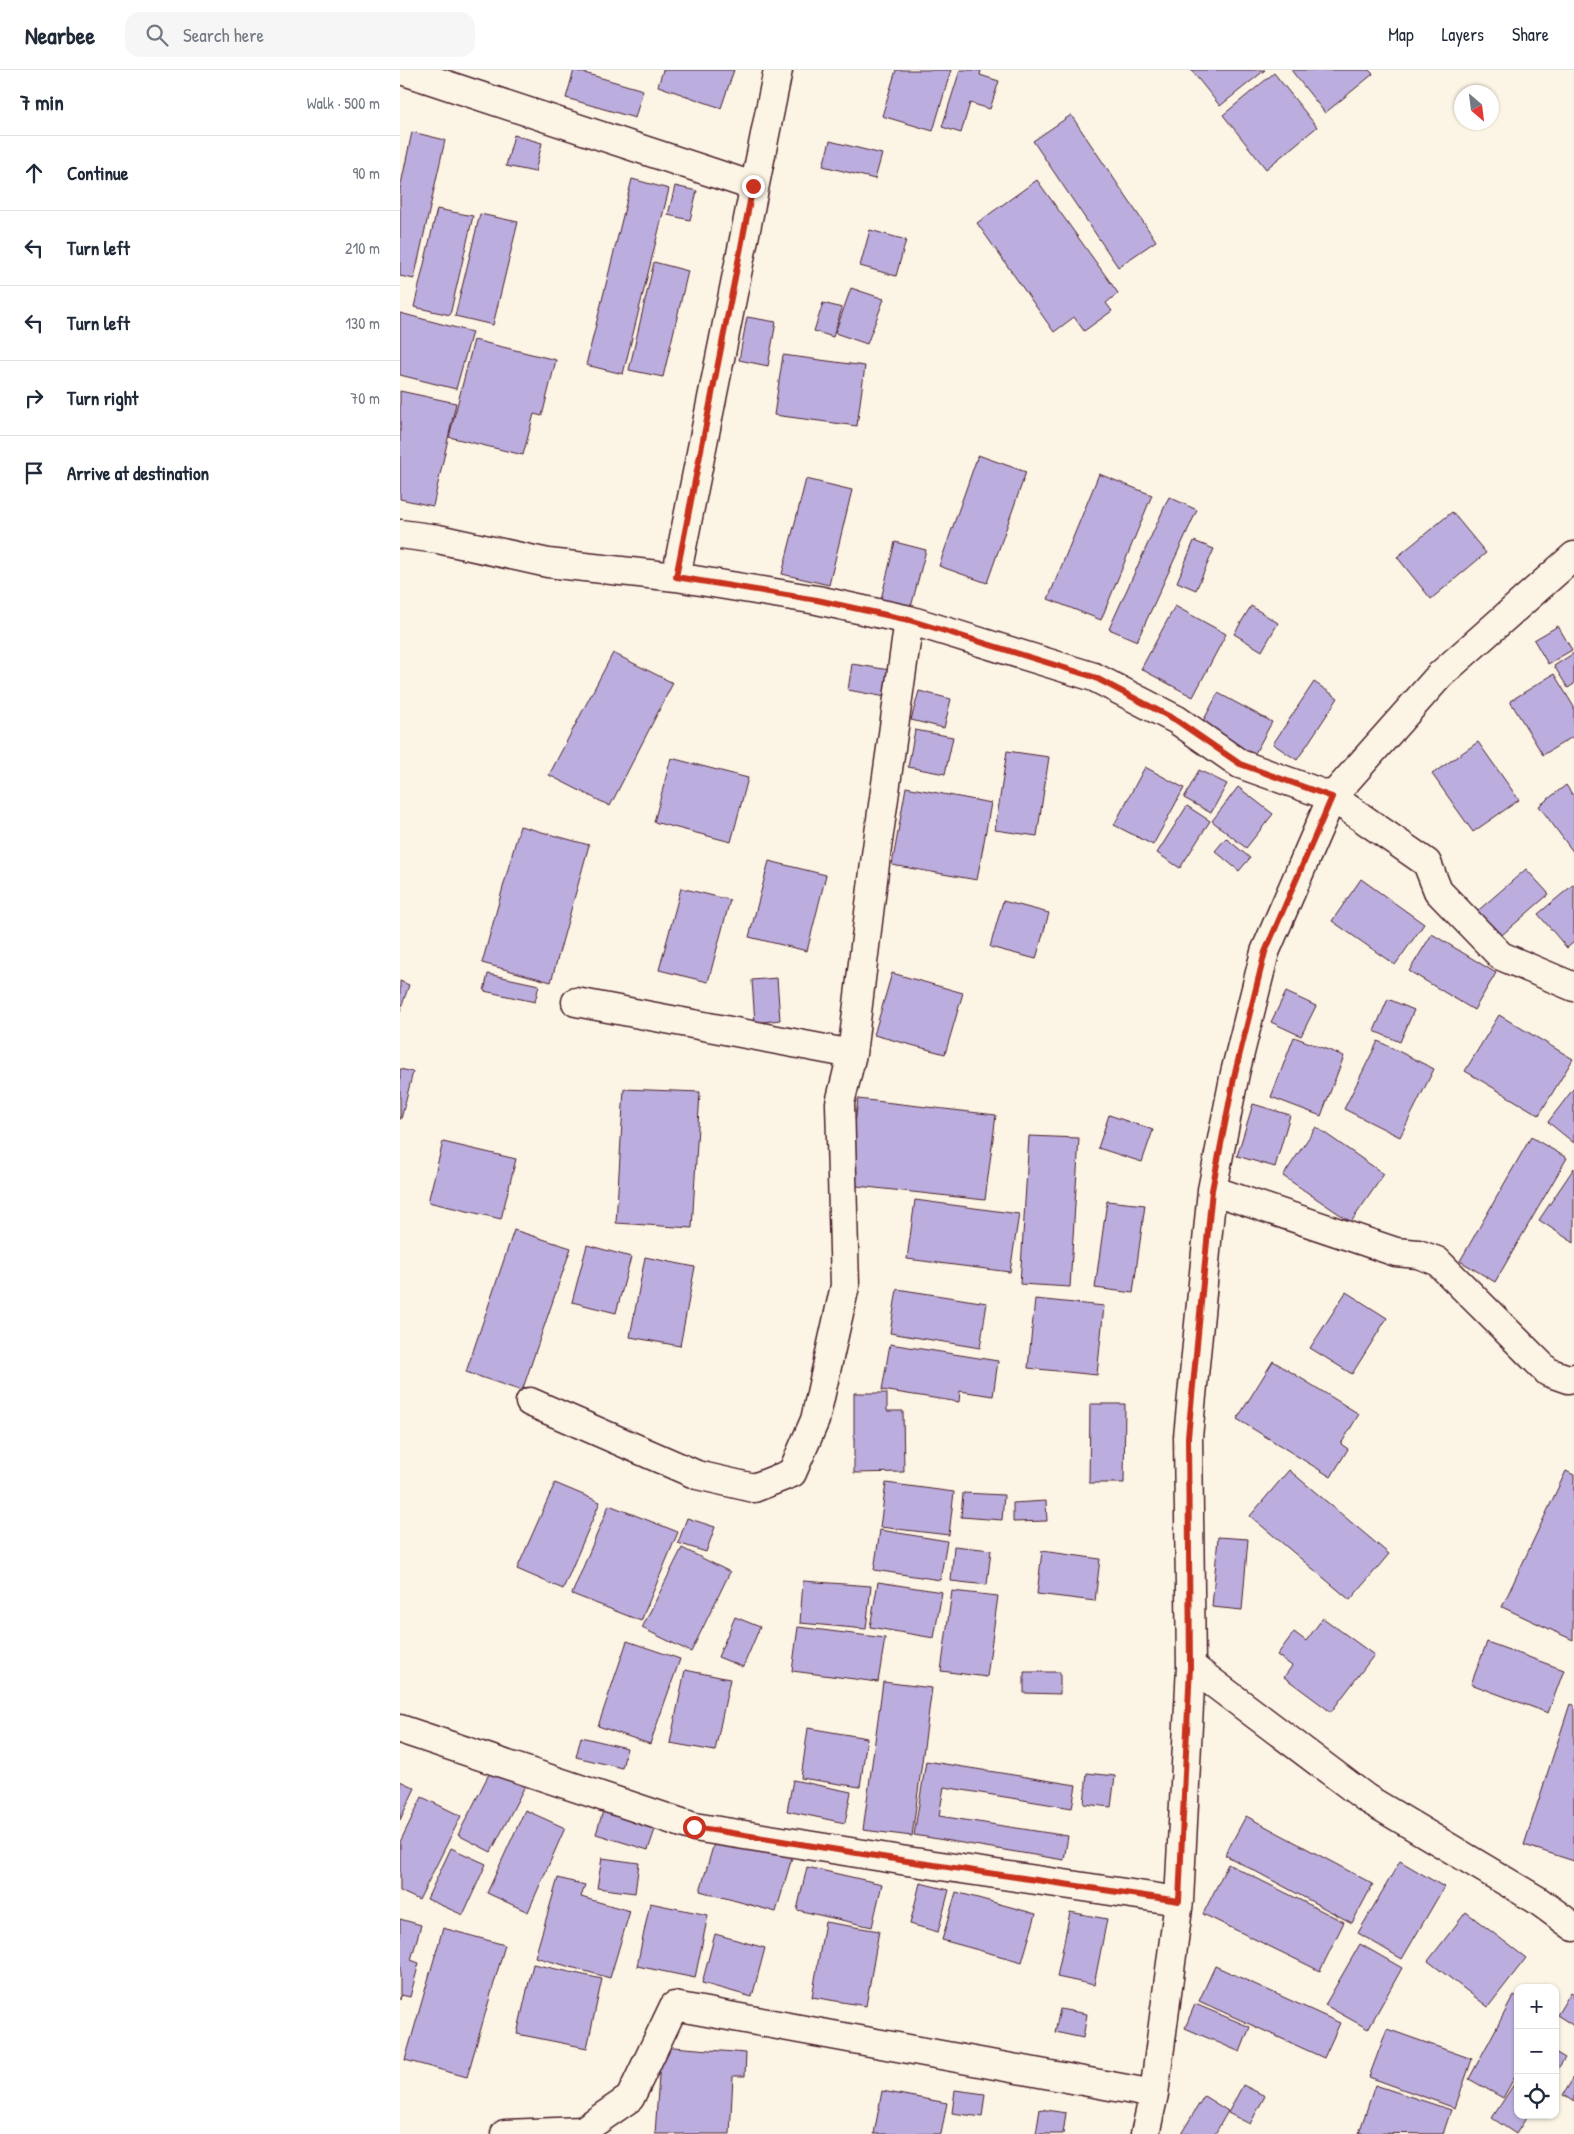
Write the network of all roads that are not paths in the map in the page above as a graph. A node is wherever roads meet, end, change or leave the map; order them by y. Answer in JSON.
{"nodes":[{"id":1,"x":401,"y":70,"type":"edge"},
{"id":2,"x":778,"y":70,"type":"edge"},
{"id":3,"x":753,"y":186,"type":"junction"},
{"id":4,"x":400,"y":534,"type":"edge"},
{"id":5,"x":1574,"y":556,"type":"edge"},
{"id":6,"x":676,"y":577,"type":"junction"},
{"id":7,"x":909,"y":620,"type":"junction"},
{"id":8,"x":1332,"y":797,"type":"junction"},
{"id":9,"x":1574,"y":987,"type":"edge"},
{"id":10,"x":576,"y":1002,"type":"dead end"},
{"id":11,"x":852,"y":1054,"type":"junction"},
{"id":12,"x":1212,"y":1190,"type":"junction"},
{"id":13,"x":1572,"y":1380,"type":"edge"},
{"id":14,"x":530,"y":1402,"type":"dead end"},
{"id":15,"x":1190,"y":1666,"type":"junction"},
{"id":16,"x":400,"y":1729,"type":"edge"},
{"id":17,"x":1179,"y":1901,"type":"junction"},
{"id":18,"x":1574,"y":1927,"type":"edge"},
{"id":19,"x":1154,"y":2094,"type":"junction"},
{"id":20,"x":505,"y":2134,"type":"edge"},
{"id":21,"x":1145,"y":2134,"type":"edge"}],
"edges":[{"from":1,"to":3,"type":"street"},
{"from":2,"to":3,"type":"street"},
{"from":3,"to":6,"type":"street"},
{"from":4,"to":6,"type":"street"},
{"from":5,"to":8,"type":"street"},
{"from":6,"to":7,"type":"street"},
{"from":7,"to":8,"type":"street"},
{"from":7,"to":11,"type":"street"},
{"from":8,"to":9,"type":"street"},
{"from":8,"to":12,"type":"street"},
{"from":10,"to":11,"type":"street"},
{"from":11,"to":14,"type":"street"},
{"from":12,"to":13,"type":"street"},
{"from":12,"to":15,"type":"street"},
{"from":15,"to":17,"type":"street"},
{"from":15,"to":18,"type":"street"},
{"from":16,"to":17,"type":"street"},
{"from":17,"to":19,"type":"street"},
{"from":19,"to":20,"type":"street"},
{"from":19,"to":21,"type":"street"}]}
